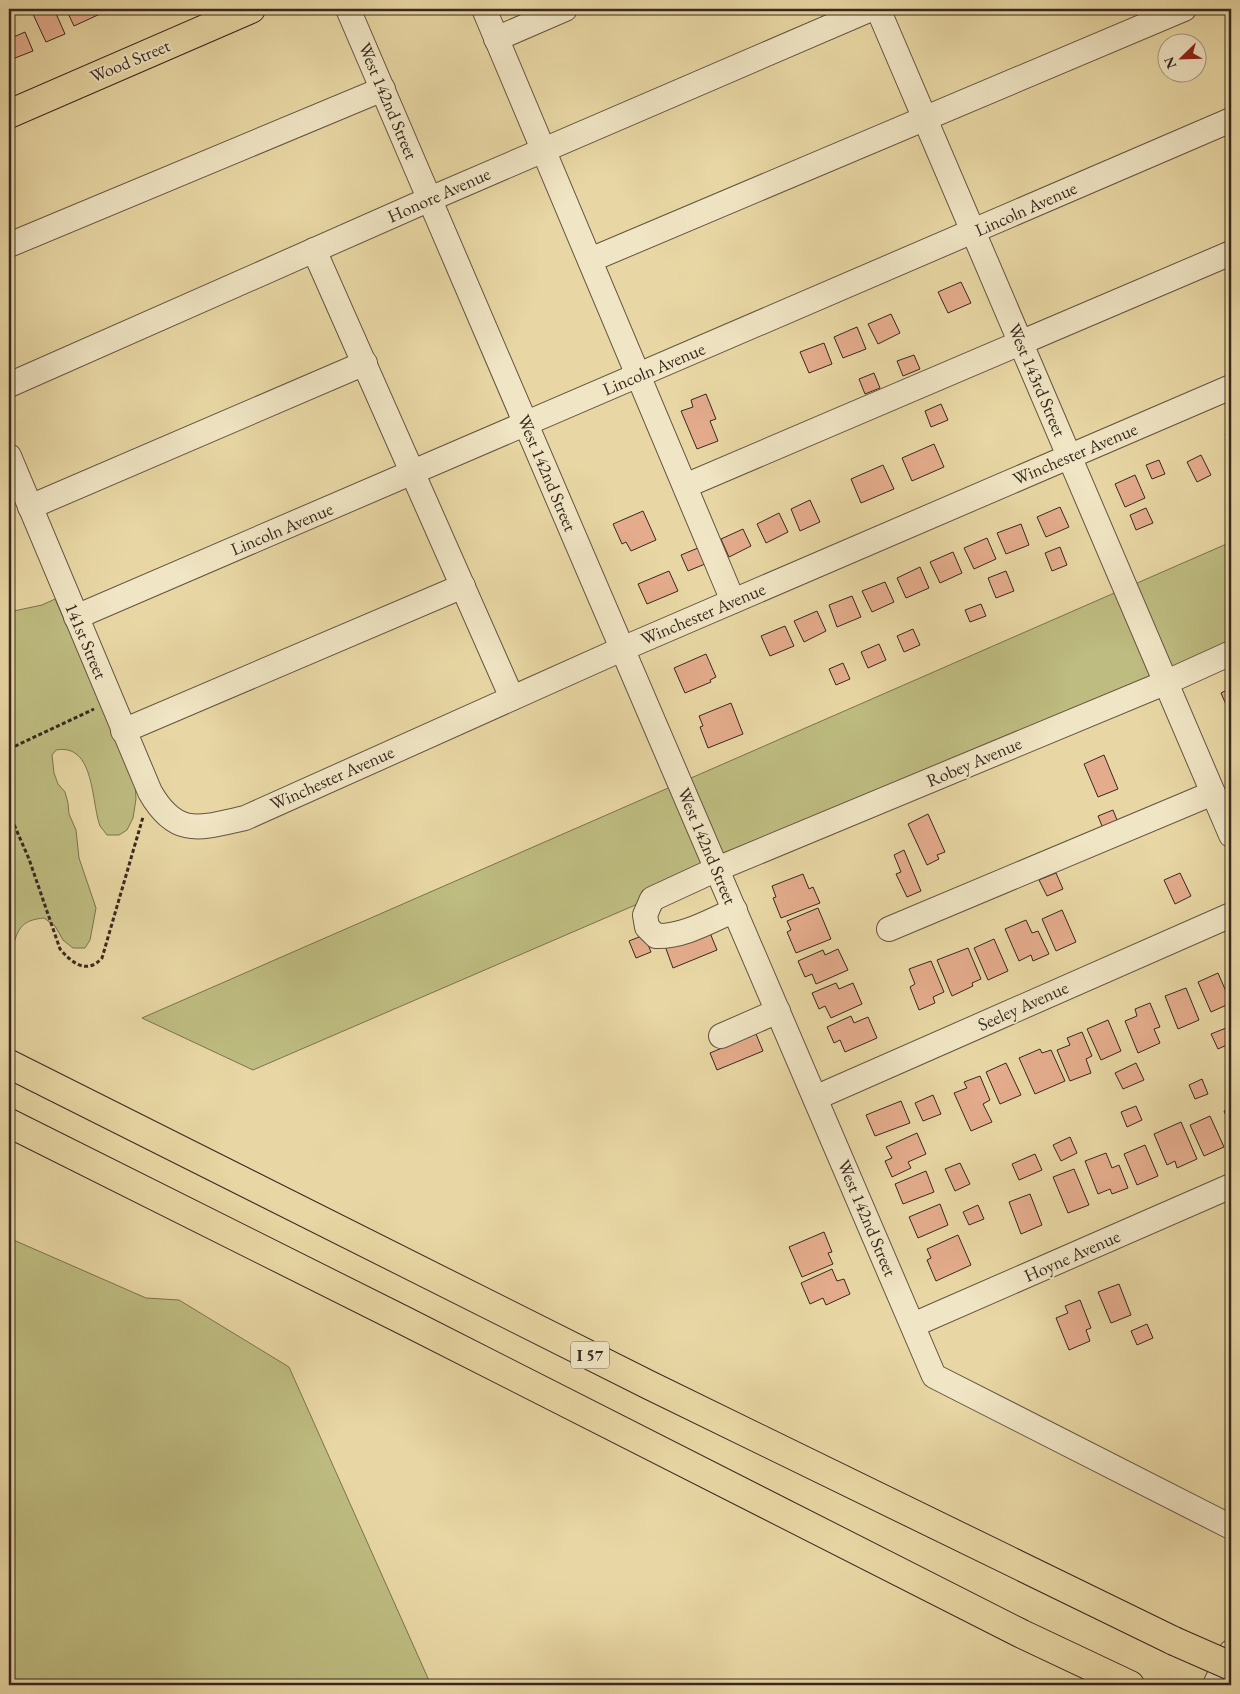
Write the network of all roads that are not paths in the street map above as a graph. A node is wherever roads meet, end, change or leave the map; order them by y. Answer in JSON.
{"nodes":[{"id":1,"x":251,"y":9,"type":"edge"},
{"id":2,"x":348,"y":9,"type":"edge"},
{"id":3,"x":484,"y":9,"type":"edge"},
{"id":4,"x":565,"y":9,"type":"edge"},
{"id":5,"x":871,"y":9,"type":"edge"},
{"id":6,"x":878,"y":9,"type":"edge"},
{"id":7,"x":1184,"y":9,"type":"edge"},
{"id":8,"x":496,"y":39,"type":"junction"},
{"id":9,"x":383,"y":89,"type":"junction"},
{"id":10,"x":9,"y":114,"type":"edge"},
{"id":11,"x":925,"y":119,"type":"junction"},
{"id":12,"x":1231,"y":120,"type":"edge"},
{"id":13,"x":543,"y":150,"type":"junction"},
{"id":14,"x":430,"y":199,"type":"junction"},
{"id":15,"x":973,"y":232,"type":"junction"},
{"id":16,"x":9,"y":245,"type":"edge"},
{"id":17,"x":314,"y":250,"type":"junction"},
{"id":18,"x":1231,"y":253,"type":"edge"},
{"id":19,"x":590,"y":260,"type":"junction"},
{"id":20,"x":1020,"y":342,"type":"junction"},
{"id":21,"x":365,"y":363,"type":"junction"},
{"id":22,"x":638,"y":376,"type":"junction"},
{"id":23,"x":9,"y":385,"type":"edge"},
{"id":24,"x":1231,"y":387,"type":"edge"},
{"id":25,"x":526,"y":424,"type":"junction"},
{"id":26,"x":9,"y":456,"type":"edge"},
{"id":27,"x":1069,"y":456,"type":"junction"},
{"id":28,"x":413,"y":472,"type":"junction"},
{"id":29,"x":685,"y":486,"type":"junction"},
{"id":30,"x":30,"y":507,"type":"junction"},
{"id":31,"x":463,"y":586,"type":"junction"},
{"id":32,"x":733,"y":601,"type":"junction"},
{"id":33,"x":76,"y":617,"type":"junction"},
{"id":34,"x":622,"y":649,"type":"junction"},
{"id":35,"x":1231,"y":653,"type":"edge"},
{"id":36,"x":1167,"y":682,"type":"junction"},
{"id":37,"x":512,"y":698,"type":"junction"},
{"id":38,"x":124,"y":731,"type":"junction"},
{"id":39,"x":1213,"y":793,"type":"junction"},
{"id":40,"x":173,"y":820,"type":"joint"},
{"id":41,"x":1231,"y":834,"type":"edge"},
{"id":42,"x":717,"y":869,"type":"junction"},
{"id":43,"x":734,"y":910,"type":"junction"},
{"id":44,"x":1231,"y":915,"type":"edge"},
{"id":45,"x":890,"y":929,"type":"dead end"},
{"id":46,"x":778,"y":1011,"type":"junction"},
{"id":47,"x":721,"y":1036,"type":"dead end"},
{"id":48,"x":9,"y":1064,"type":"edge"},
{"id":49,"x":815,"y":1098,"type":"junction"},
{"id":50,"x":9,"y":1123,"type":"edge"},
{"id":51,"x":1231,"y":1186,"type":"edge"},
{"id":52,"x":912,"y":1325,"type":"junction"},
{"id":53,"x":1231,"y":1527,"type":"edge"},
{"id":54,"x":1231,"y":1652,"type":"edge"},
{"id":55,"x":1231,"y":1666,"type":"edge"},
{"id":56,"x":1130,"y":1685,"type":"edge"},
{"id":57,"x":1215,"y":1685,"type":"edge"}],
"edges":[{"from":1,"to":10,"type":"main road","name":"Wood Street"},
{"from":2,"to":9,"type":"street","name":"West 142nd Street"},
{"from":3,"to":8,"type":"street"},
{"from":4,"to":8,"type":"street"},
{"from":5,"to":13,"type":"street","name":"Honore Avenue"},
{"from":6,"to":11,"type":"street","name":"West 143rd Street"},
{"from":7,"to":11,"type":"street"},
{"from":8,"to":13,"type":"street"},
{"from":9,"to":14,"type":"street","name":"West 142nd Street"},
{"from":9,"to":16,"type":"street"},
{"from":11,"to":15,"type":"street","name":"West 143rd Street"},
{"from":11,"to":19,"type":"street"},
{"from":12,"to":15,"type":"street","name":"Lincoln Avenue"},
{"from":13,"to":14,"type":"street","name":"Honore Avenue"},
{"from":13,"to":19,"type":"street"},
{"from":14,"to":17,"type":"street","name":"Honore Avenue"},
{"from":14,"to":25,"type":"street","name":"West 142nd Street"},
{"from":15,"to":20,"type":"street","name":"West 143rd Street"},
{"from":15,"to":22,"type":"street","name":"Lincoln Avenue"},
{"from":17,"to":21,"type":"street"},
{"from":17,"to":23,"type":"street","name":"Honore Avenue"},
{"from":18,"to":20,"type":"street"},
{"from":19,"to":22,"type":"street"},
{"from":20,"to":27,"type":"street","name":"West 143rd Street"},
{"from":20,"to":29,"type":"street"},
{"from":21,"to":28,"type":"street"},
{"from":21,"to":30,"type":"street"},
{"from":22,"to":25,"type":"street","name":"Lincoln Avenue"},
{"from":22,"to":29,"type":"street"},
{"from":24,"to":27,"type":"street","name":"Winchester Avenue"},
{"from":25,"to":28,"type":"street","name":"Lincoln Avenue"},
{"from":25,"to":34,"type":"street","name":"West 142nd Street"},
{"from":26,"to":30,"type":"street","name":"141st Street"},
{"from":27,"to":32,"type":"street","name":"Winchester Avenue"},
{"from":27,"to":36,"type":"street","name":"West 143rd Street"},
{"from":28,"to":31,"type":"street"},
{"from":28,"to":33,"type":"street","name":"Lincoln Avenue"},
{"from":29,"to":32,"type":"street"},
{"from":30,"to":33,"type":"street","name":"141st Street"},
{"from":31,"to":37,"type":"street"},
{"from":31,"to":38,"type":"street"},
{"from":32,"to":34,"type":"street","name":"Winchester Avenue"},
{"from":33,"to":38,"type":"street","name":"141st Street"},
{"from":34,"to":37,"type":"street","name":"Winchester Avenue"},
{"from":34,"to":42,"type":"street","name":"West 142nd Street"},
{"from":35,"to":36,"type":"street","name":"Robey Avenue"},
{"from":36,"to":39,"type":"street","name":"West 143rd Street"},
{"from":36,"to":42,"type":"street","name":"Robey Avenue"},
{"from":37,"to":40,"type":"street","name":"Winchester Avenue"},
{"from":38,"to":40,"type":"street","name":"141st Street"},
{"from":39,"to":41,"type":"street","name":"West 143rd Street"},
{"from":39,"to":45,"type":"street"},
{"from":42,"to":43,"type":"street","name":"West 142nd Street"},
{"from":42,"to":43,"type":"street","name":"Robey Avenue"},
{"from":43,"to":46,"type":"street","name":"West 142nd Street"},
{"from":44,"to":49,"type":"street","name":"Seeley Avenue"},
{"from":46,"to":47,"type":"street"},
{"from":46,"to":49,"type":"street","name":"West 142nd Street"},
{"from":48,"to":55,"type":"main road","number":"I 57","bridge":true},
{"from":49,"to":52,"type":"street","name":"West 142nd Street"},
{"from":50,"to":56,"type":"main road"},
{"from":51,"to":52,"type":"street","name":"Hoyne Avenue"},
{"from":52,"to":53,"type":"street","name":"West 142nd Street"},
{"from":54,"to":57,"type":"street"}]}
